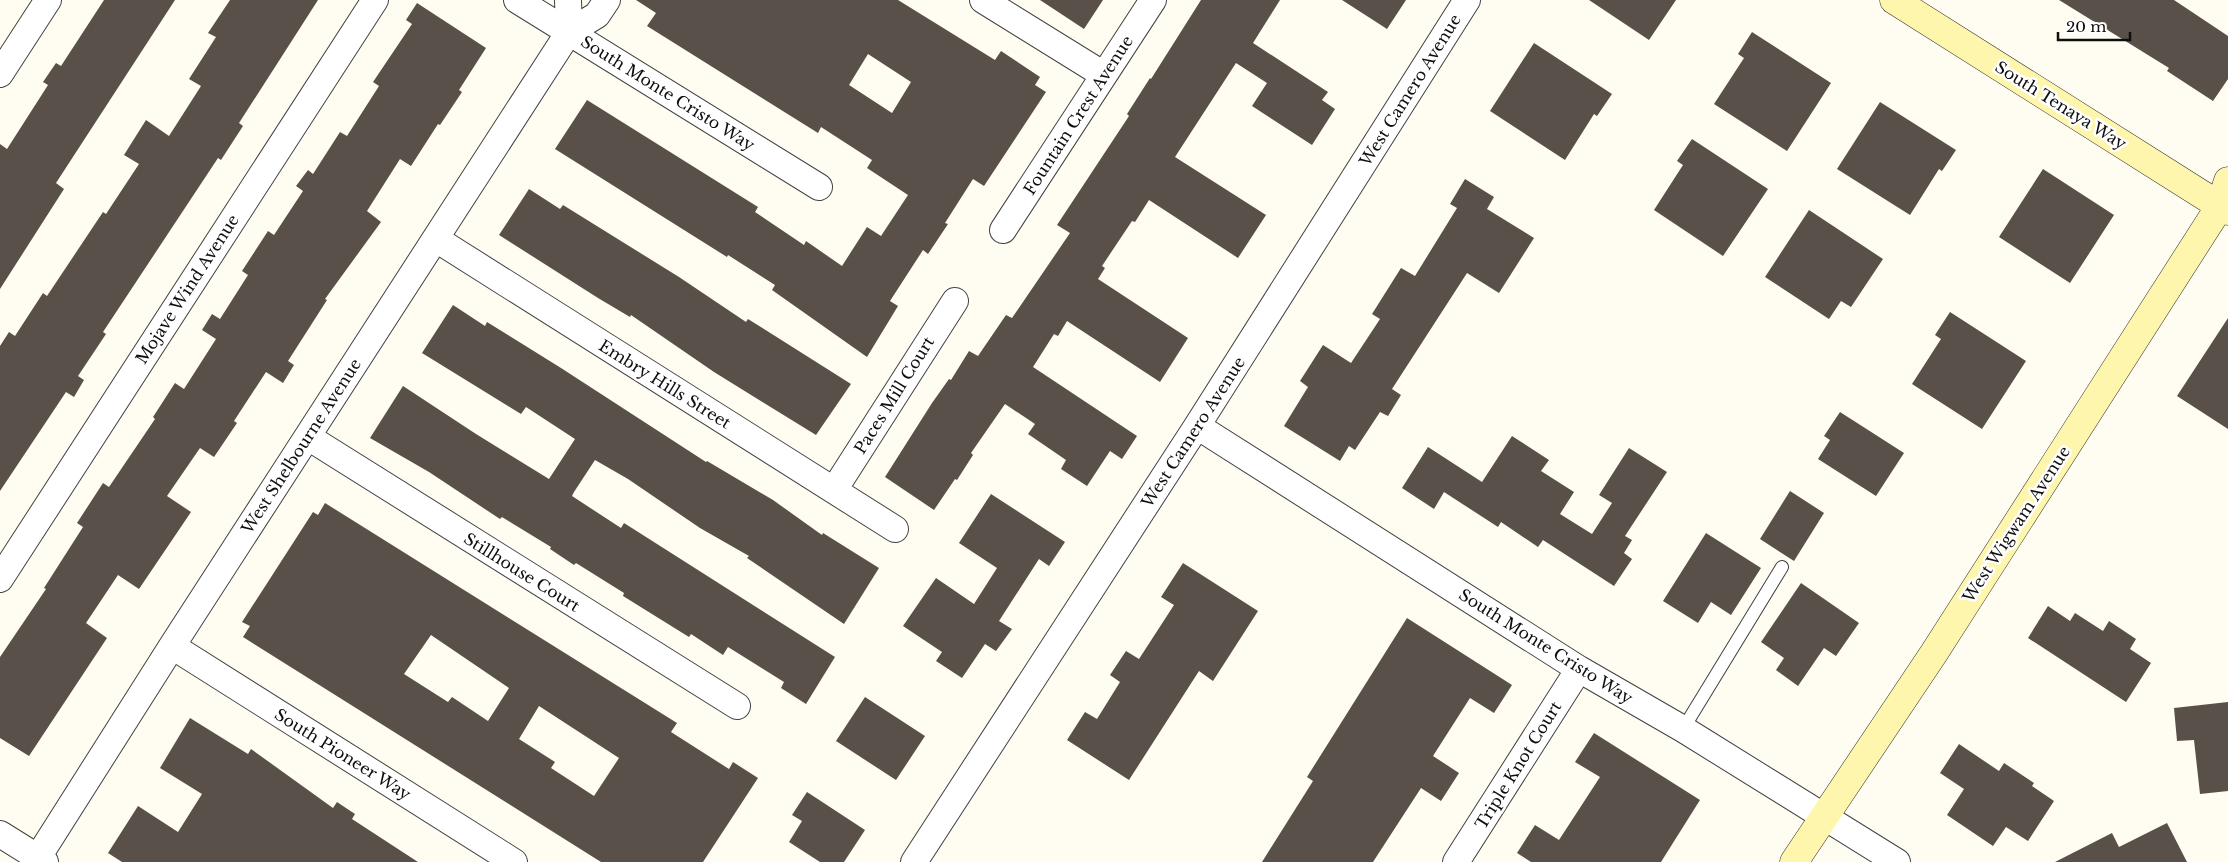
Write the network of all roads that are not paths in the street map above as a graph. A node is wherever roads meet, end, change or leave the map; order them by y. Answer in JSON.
{"nodes":[{"id":1,"x":48,"y":0,"type":"edge"},
{"id":2,"x":375,"y":0,"type":"edge"},
{"id":3,"x":517,"y":0,"type":"edge"},
{"id":4,"x":568,"y":0,"type":"edge"},
{"id":5,"x":607,"y":0,"type":"edge"},
{"id":6,"x":983,"y":0,"type":"edge"},
{"id":7,"x":1153,"y":0,"type":"edge"},
{"id":8,"x":1467,"y":0,"type":"edge"},
{"id":9,"x":1894,"y":0,"type":"edge"},
{"id":10,"x":570,"y":32,"type":"junction"},
{"id":11,"x":0,"y":74,"type":"edge"},
{"id":12,"x":1104,"y":75,"type":"junction"},
{"id":13,"x":819,"y":187,"type":"dead end"},
{"id":14,"x":2225,"y":199,"type":"edge"},
{"id":15,"x":1003,"y":230,"type":"dead end"},
{"id":16,"x":436,"y":239,"type":"junction"},
{"id":17,"x":954,"y":301,"type":"dead end"},
{"id":18,"x":1197,"y":426,"type":"junction"},
{"id":19,"x":308,"y":437,"type":"junction"},
{"id":20,"x":834,"y":490,"type":"junction"},
{"id":21,"x":895,"y":529,"type":"dead end"},
{"id":22,"x":1782,"y":567,"type":"dead end"},
{"id":23,"x":0,"y":579,"type":"edge"},
{"id":24,"x":172,"y":646,"type":"junction"},
{"id":25,"x":1579,"y":669,"type":"junction"},
{"id":26,"x":737,"y":706,"type":"dead end"},
{"id":27,"x":1683,"y":729,"type":"junction"},
{"id":28,"x":1824,"y":816,"type":"junction"},
{"id":29,"x":0,"y":834,"type":"edge"},
{"id":30,"x":39,"y":860,"type":"edge"},
{"id":31,"x":514,"y":862,"type":"edge"},
{"id":32,"x":914,"y":862,"type":"edge"},
{"id":33,"x":1456,"y":862,"type":"edge"},
{"id":34,"x":1794,"y":862,"type":"edge"},
{"id":35,"x":1897,"y":862,"type":"edge"}],
"edges":[{"from":1,"to":11,"type":"street"},
{"from":2,"to":23,"type":"street","name":"Mojave Wind Avenue"},
{"from":3,"to":10,"type":"street","name":"South Monte Cristo Way"},
{"from":4,"to":10,"type":"street"},
{"from":5,"to":10,"type":"street","name":"West Shelbourne Avenue"},
{"from":6,"to":12,"type":"street"},
{"from":7,"to":12,"type":"street","name":"Fountain Crest Avenue"},
{"from":8,"to":18,"type":"street","name":"West Camero Avenue"},
{"from":9,"to":14,"type":"street","name":"South Tenaya Way"},
{"from":10,"to":13,"type":"street","name":"South Monte Cristo Way"},
{"from":10,"to":16,"type":"street","name":"West Shelbourne Avenue"},
{"from":12,"to":15,"type":"street","name":"Fountain Crest Avenue"},
{"from":14,"to":28,"type":"street","name":"West Wigwam Avenue"},
{"from":16,"to":19,"type":"street","name":"West Shelbourne Avenue"},
{"from":16,"to":20,"type":"street","name":"Embry Hills Street"},
{"from":17,"to":20,"type":"street","name":"Paces Mill Court"},
{"from":18,"to":25,"type":"street","name":"South Monte Cristo Way"},
{"from":18,"to":32,"type":"street","name":"West Camero Avenue"},
{"from":19,"to":24,"type":"street","name":"West Shelbourne Avenue"},
{"from":19,"to":26,"type":"street","name":"Stillhouse Court"},
{"from":20,"to":21,"type":"street","name":"Embry Hills Street"},
{"from":22,"to":27,"type":"lane"},
{"from":24,"to":30,"type":"street","name":"West Shelbourne Avenue"},
{"from":24,"to":31,"type":"street","name":"South Pioneer Way"},
{"from":25,"to":27,"type":"street","name":"South Monte Cristo Way"},
{"from":25,"to":33,"type":"street","name":"Triple Knot Court"},
{"from":27,"to":28,"type":"street","name":"South Monte Cristo Way"},
{"from":28,"to":34,"type":"street","name":"West Wigwam Avenue"},
{"from":28,"to":35,"type":"street","name":"South Monte Cristo Way"},
{"from":29,"to":30,"type":"street"}]}
